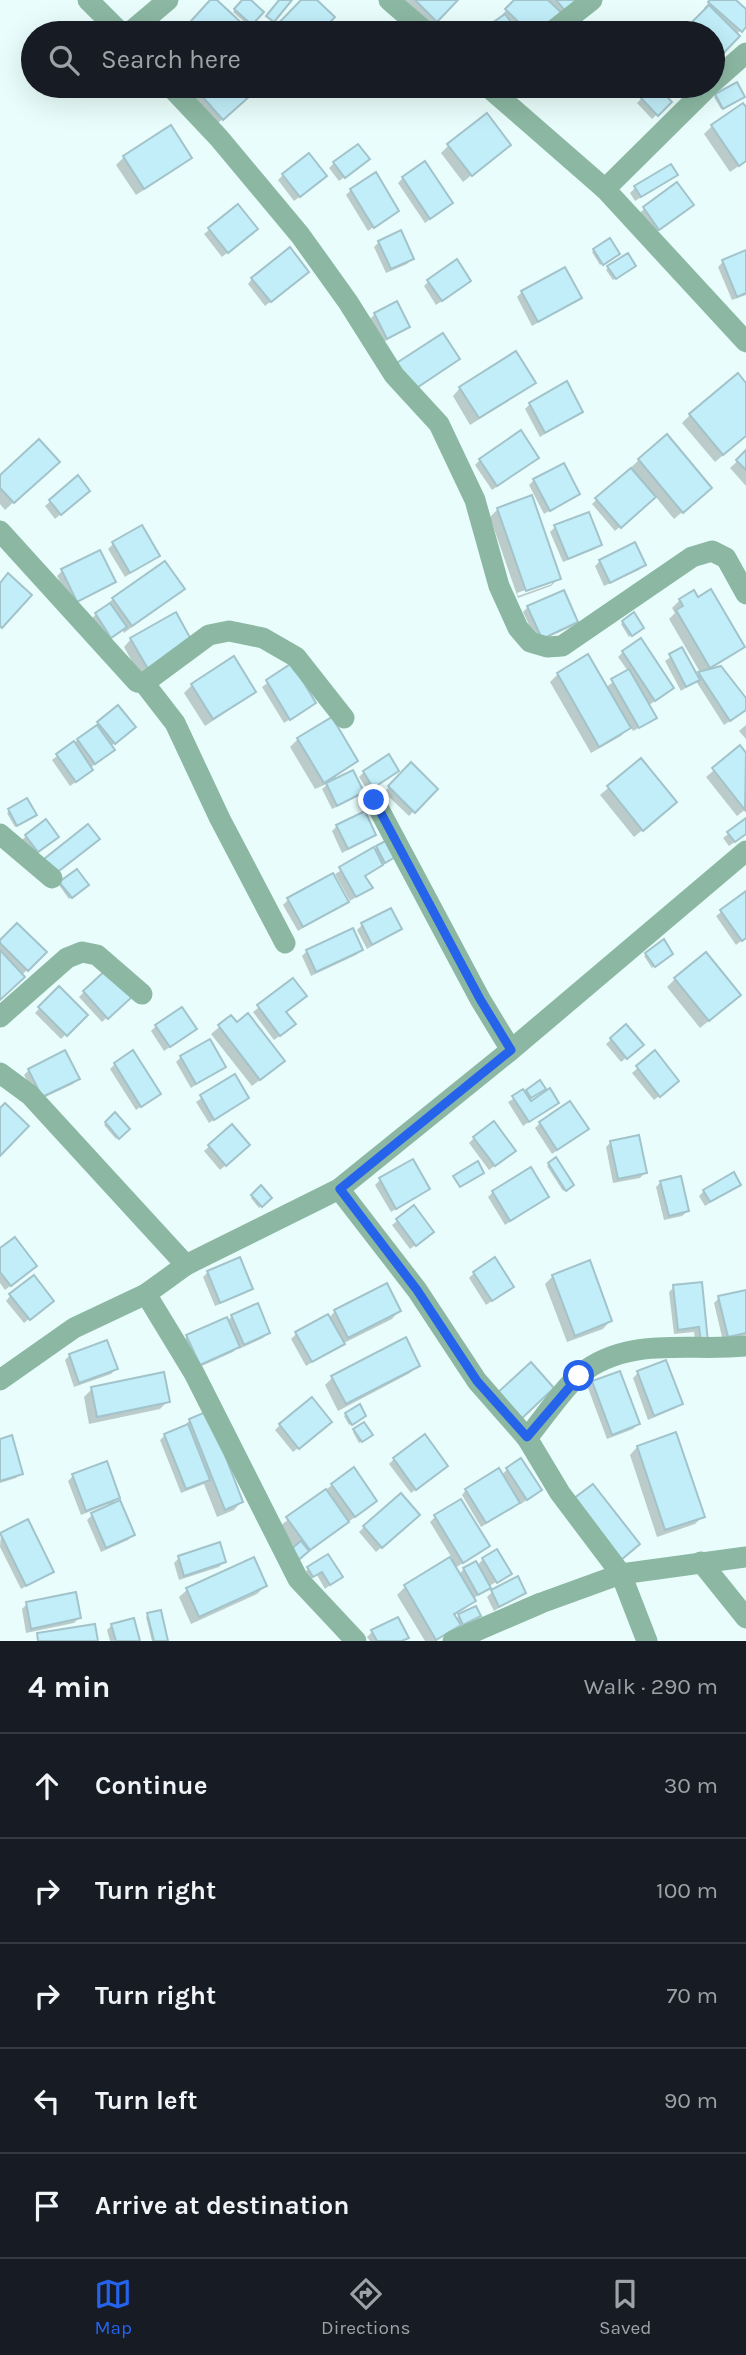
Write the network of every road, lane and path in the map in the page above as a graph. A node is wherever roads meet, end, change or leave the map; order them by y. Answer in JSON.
{"nodes":[{"id":1,"x":88,"y":0,"type":"edge"},
{"id":2,"x":168,"y":0,"type":"edge"},
{"id":3,"x":388,"y":0,"type":"edge"},
{"id":4,"x":592,"y":0,"type":"edge"},
{"id":5,"x":109,"y":21,"type":"edge"},
{"id":6,"x":143,"y":21,"type":"edge"},
{"id":7,"x":413,"y":21,"type":"edge"},
{"id":8,"x":565,"y":21,"type":"edge"},
{"id":9,"x":746,"y":53,"type":"edge"},
{"id":10,"x":725,"y":71,"type":"edge"},
{"id":11,"x":181,"y":98,"type":"edge"},
{"id":12,"x":501,"y":98,"type":"edge"},
{"id":13,"x":697,"y":98,"type":"edge"},
{"id":14,"x":605,"y":189,"type":"junction"},
{"id":15,"x":746,"y":342,"type":"edge"},
{"id":16,"x":0,"y":531,"type":"edge"},
{"id":17,"x":746,"y":594,"type":"edge"},
{"id":18,"x":144,"y":683,"type":"junction"},
{"id":19,"x":344,"y":718,"type":"dead end"},
{"id":20,"x":374,"y":800,"type":"dead end"},
{"id":21,"x":0,"y":834,"type":"edge"},
{"id":22,"x":746,"y":851,"type":"edge"},
{"id":23,"x":52,"y":878,"type":"dead end"},
{"id":24,"x":285,"y":943,"type":"dead end"},
{"id":25,"x":142,"y":994,"type":"dead end"},
{"id":26,"x":0,"y":1017,"type":"edge"},
{"id":27,"x":511,"y":1050,"type":"junction"},
{"id":28,"x":0,"y":1073,"type":"edge"},
{"id":29,"x":340,"y":1189,"type":"junction"},
{"id":30,"x":186,"y":1265,"type":"junction"},
{"id":31,"x":146,"y":1294,"type":"junction"},
{"id":32,"x":746,"y":1346,"type":"edge"},
{"id":33,"x":0,"y":1380,"type":"edge"},
{"id":34,"x":527,"y":1437,"type":"junction"},
{"id":35,"x":746,"y":1557,"type":"edge"},
{"id":36,"x":701,"y":1562,"type":"junction"},
{"id":37,"x":621,"y":1574,"type":"junction"},
{"id":38,"x":746,"y":1618,"type":"edge"},
{"id":39,"x":356,"y":1641,"type":"edge"},
{"id":40,"x":453,"y":1641,"type":"edge"},
{"id":41,"x":647,"y":1641,"type":"edge"}],
"edges":[{"from":1,"to":5,"type":"street"},
{"from":2,"to":6,"type":"street"},
{"from":3,"to":7,"type":"street"},
{"from":4,"to":8,"type":"street"},
{"from":9,"to":10,"type":"street"},
{"from":11,"to":17,"type":"street"},
{"from":12,"to":14,"type":"street"},
{"from":13,"to":14,"type":"street"},
{"from":14,"to":15,"type":"street"},
{"from":16,"to":18,"type":"street"},
{"from":18,"to":19,"type":"street"},
{"from":18,"to":24,"type":"street"},
{"from":20,"to":27,"type":"street"},
{"from":21,"to":23,"type":"street"},
{"from":22,"to":27,"type":"street"},
{"from":25,"to":26,"type":"street"},
{"from":27,"to":29,"type":"street"},
{"from":28,"to":30,"type":"street"},
{"from":29,"to":30,"type":"street"},
{"from":29,"to":34,"type":"street"},
{"from":30,"to":31,"type":"street"},
{"from":31,"to":33,"type":"street"},
{"from":31,"to":39,"type":"street"},
{"from":32,"to":34,"type":"street"},
{"from":34,"to":37,"type":"street"},
{"from":35,"to":36,"type":"street"},
{"from":36,"to":37,"type":"street"},
{"from":36,"to":38,"type":"street"},
{"from":37,"to":40,"type":"street"},
{"from":37,"to":41,"type":"street"}]}
